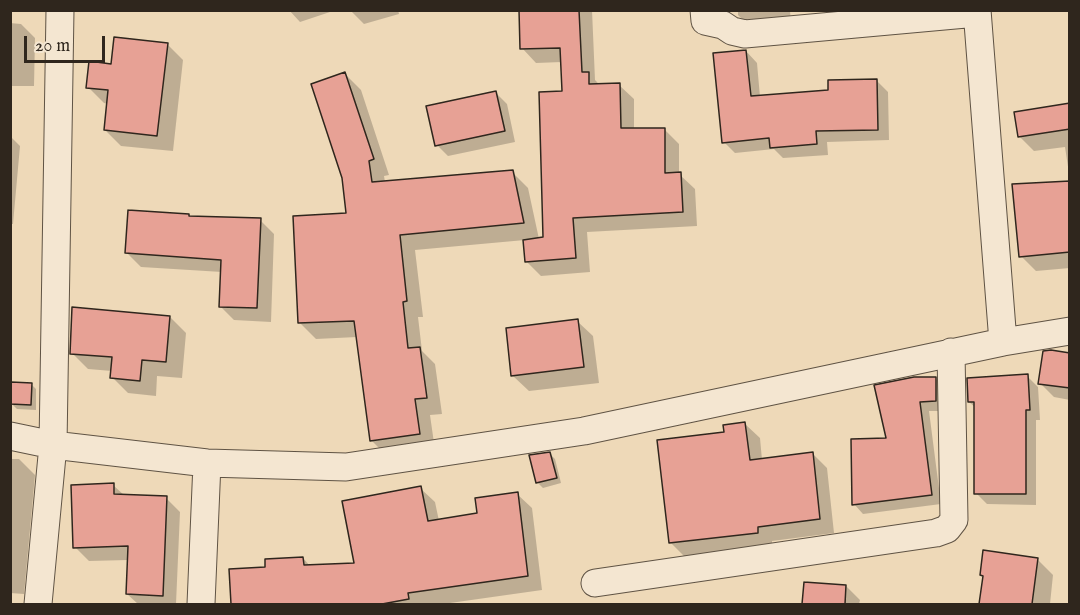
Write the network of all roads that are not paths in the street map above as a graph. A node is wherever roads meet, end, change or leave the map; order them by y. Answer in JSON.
{"nodes":[{"id":1,"x":60,"y":10,"type":"edge"},
{"id":2,"x":704,"y":10,"type":"edge"},
{"id":3,"x":977,"y":12,"type":"edge"},
{"id":4,"x":1070,"y":330,"type":"edge"},
{"id":5,"x":1003,"y":342,"type":"junction"},
{"id":6,"x":951,"y":352,"type":"junction"},
{"id":7,"x":10,"y":436,"type":"edge"},
{"id":8,"x":53,"y":445,"type":"junction"},
{"id":9,"x":207,"y":463,"type":"junction"},
{"id":10,"x":595,"y":583,"type":"dead end"},
{"id":11,"x":38,"y":604,"type":"edge"},
{"id":12,"x":201,"y":604,"type":"edge"}],
"edges":[{"from":1,"to":8,"type":"street"},
{"from":2,"to":3,"type":"street"},
{"from":3,"to":5,"type":"street"},
{"from":4,"to":5,"type":"street"},
{"from":5,"to":6,"type":"street"},
{"from":6,"to":9,"type":"street"},
{"from":6,"to":10,"type":"street"},
{"from":7,"to":8,"type":"street"},
{"from":8,"to":9,"type":"street"},
{"from":8,"to":11,"type":"street"},
{"from":9,"to":12,"type":"street"}]}
